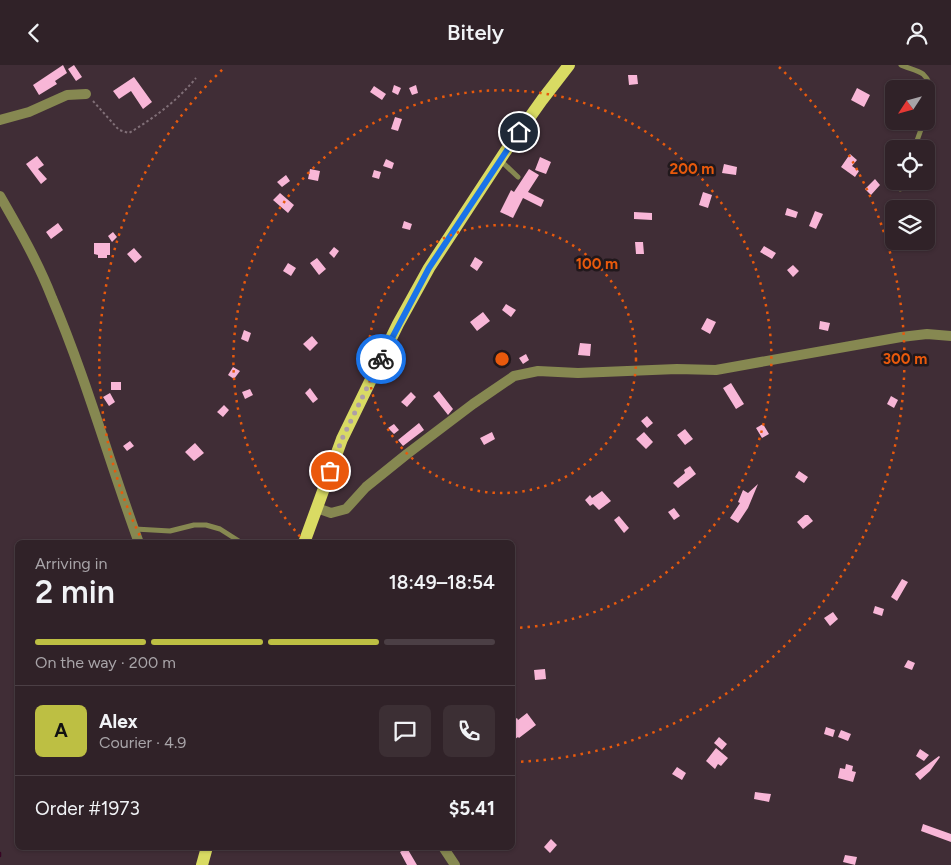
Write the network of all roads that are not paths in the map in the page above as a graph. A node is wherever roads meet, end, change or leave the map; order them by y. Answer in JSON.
{"nodes":[{"id":1,"x":569,"y":65,"type":"edge"},
{"id":2,"x":901,"y":65,"type":"edge"},
{"id":3,"x":927,"y":80,"type":"edge"},
{"id":4,"x":86,"y":94,"type":"road end"},
{"id":5,"x":0,"y":120,"type":"edge"},
{"id":6,"x":500,"y":160,"type":"junction"},
{"id":7,"x":518,"y":177,"type":"dead end"},
{"id":8,"x":0,"y":196,"type":"edge"},
{"id":9,"x":951,"y":336,"type":"edge"},
{"id":10,"x":316,"y":508,"type":"junction"},
{"id":11,"x":134,"y":529,"type":"junction"},
{"id":12,"x":138,"y":540,"type":"edge"},
{"id":13,"x":237,"y":540,"type":"edge"},
{"id":14,"x":305,"y":540,"type":"edge"},
{"id":15,"x":206,"y":850,"type":"edge"},
{"id":16,"x":445,"y":850,"type":"edge"},
{"id":17,"x":202,"y":865,"type":"edge"},
{"id":18,"x":454,"y":865,"type":"edge"}],
"edges":[{"from":1,"to":6,"type":"main road"},
{"from":2,"to":3,"type":"lane"},
{"from":4,"to":5,"type":"street"},
{"from":6,"to":7,"type":"lane"},
{"from":6,"to":10,"type":"main road"},
{"from":8,"to":11,"type":"street"},
{"from":9,"to":10,"type":"street"},
{"from":10,"to":14,"type":"main road"},
{"from":11,"to":12,"type":"street"},
{"from":11,"to":13,"type":"lane"},
{"from":15,"to":17,"type":"main road"},
{"from":16,"to":18,"type":"street"}]}
